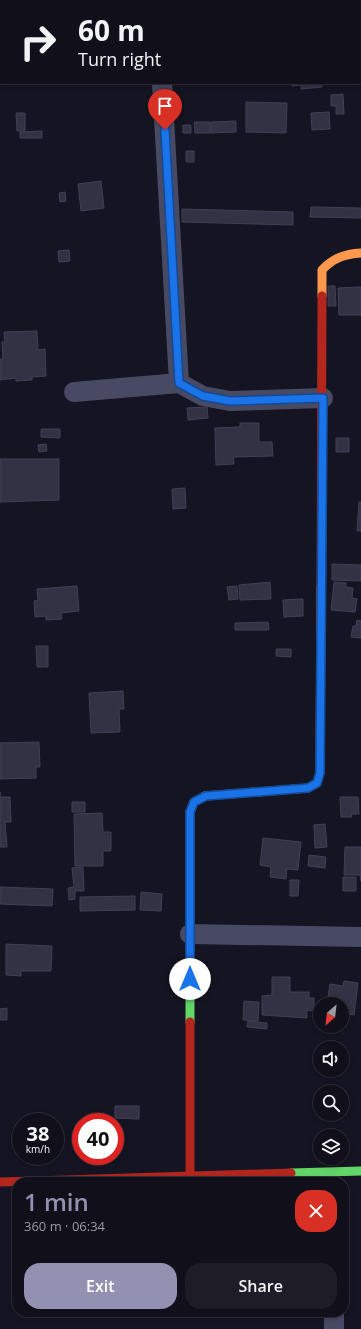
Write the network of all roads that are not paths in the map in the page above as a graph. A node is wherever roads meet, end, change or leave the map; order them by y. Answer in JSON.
{"nodes":[{"id":1,"x":162,"y":84,"type":"edge"},
{"id":2,"x":361,"y":253,"type":"edge"},
{"id":3,"x":179,"y":383,"type":"junction"},
{"id":4,"x":74,"y":392,"type":"dead end"},
{"id":5,"x":323,"y":398,"type":"junction"},
{"id":6,"x":190,"y":934,"type":"junction"},
{"id":7,"x":361,"y":937,"type":"edge"},
{"id":8,"x":361,"y":1171,"type":"edge"},
{"id":9,"x":190,"y":1177,"type":"joint"},
{"id":10,"x":337,"y":1177,"type":"edge"},
{"id":11,"x":0,"y":1182,"type":"edge"},
{"id":12,"x":12,"y":1182,"type":"edge"},
{"id":13,"x":334,"y":1317,"type":"edge"},
{"id":14,"x":334,"y":1329,"type":"edge"}],
"edges":[{"from":1,"to":3,"type":"street"},
{"from":2,"to":5,"type":"street"},
{"from":3,"to":4,"type":"street"},
{"from":3,"to":5,"type":"street"},
{"from":5,"to":6,"type":"street"},
{"from":6,"to":7,"type":"street"},
{"from":6,"to":9,"type":"street"},
{"from":8,"to":10,"type":"street"},
{"from":9,"to":10,"type":"street"},
{"from":11,"to":12,"type":"street"},
{"from":13,"to":14,"type":"street"}]}
